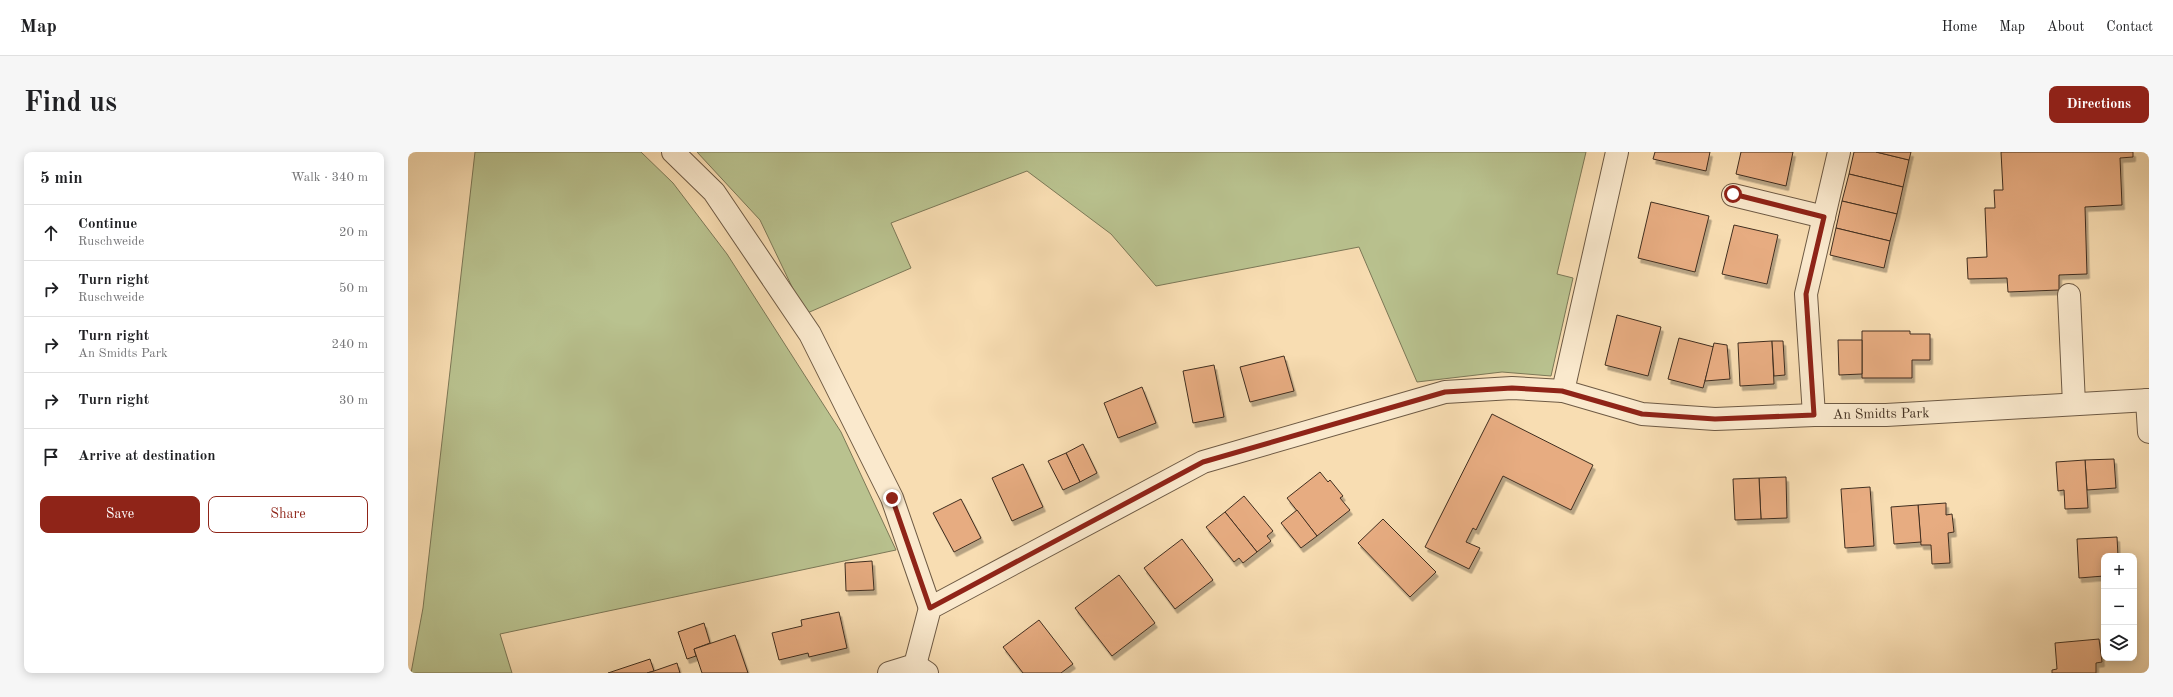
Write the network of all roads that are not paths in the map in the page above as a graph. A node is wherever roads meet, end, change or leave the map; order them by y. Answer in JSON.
{"nodes":[{"id":1,"x":672,"y":152,"type":"edge"},
{"id":2,"x":1617,"y":152,"type":"edge"},
{"id":3,"x":1839,"y":152,"type":"edge"},
{"id":4,"x":1733,"y":194,"type":"dead end"},
{"id":5,"x":1824,"y":217,"type":"junction"},
{"id":6,"x":2069,"y":295,"type":"dead end"},
{"id":7,"x":1562,"y":391,"type":"junction"},
{"id":8,"x":2148,"y":400,"type":"edge"},
{"id":9,"x":2074,"y":404,"type":"junction"},
{"id":10,"x":1814,"y":415,"type":"junction"},
{"id":11,"x":2149,"y":432,"type":"edge"},
{"id":12,"x":930,"y":608,"type":"junction"},
{"id":13,"x":921,"y":669,"type":"edge"},
{"id":14,"x":889,"y":673,"type":"edge"}],
"edges":[{"from":1,"to":12,"type":"street"},
{"from":2,"to":7,"type":"street"},
{"from":3,"to":5,"type":"street"},
{"from":4,"to":5,"type":"street"},
{"from":5,"to":10,"type":"street"},
{"from":6,"to":9,"type":"street"},
{"from":7,"to":10,"type":"street","name":"An Smidts Park"},
{"from":7,"to":12,"type":"street","name":"An Smidts Park"},
{"from":8,"to":9,"type":"street","name":"An Smidts Park"},
{"from":8,"to":11,"type":"street"},
{"from":9,"to":10,"type":"street","name":"An Smidts Park"},
{"from":12,"to":13,"type":"street"},
{"from":13,"to":14,"type":"street"}]}
